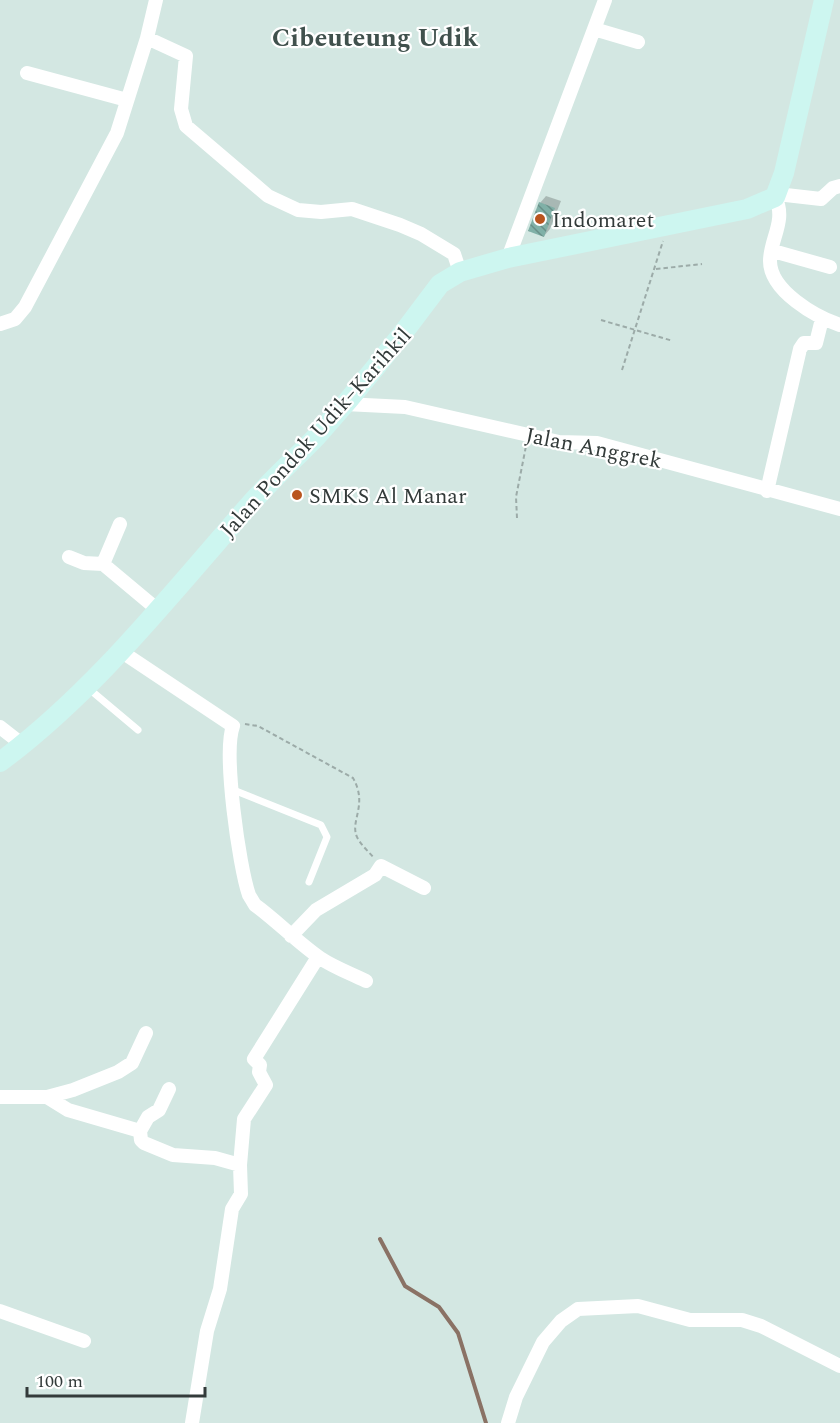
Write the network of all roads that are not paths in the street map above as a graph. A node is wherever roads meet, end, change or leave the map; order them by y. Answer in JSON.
{"nodes":[{"id":1,"x":156,"y":0,"type":"edge"},
{"id":2,"x":606,"y":0,"type":"edge"},
{"id":3,"x":824,"y":0,"type":"edge"},
{"id":4,"x":594,"y":28,"type":"junction"},
{"id":5,"x":147,"y":38,"type":"junction"},
{"id":6,"x":638,"y":42,"type":"dead end"},
{"id":7,"x":27,"y":74,"type":"dead end"},
{"id":8,"x":127,"y":100,"type":"junction"},
{"id":9,"x":840,"y":186,"type":"edge"},
{"id":10,"x":776,"y":196,"type":"junction"},
{"id":11,"x":773,"y":251,"type":"junction"},
{"id":12,"x":508,"y":258,"type":"junction"},
{"id":13,"x":830,"y":267,"type":"dead end"},
{"id":14,"x":460,"y":272,"type":"junction"},
{"id":15,"x":822,"y":319,"type":"junction"},
{"id":16,"x":0,"y":324,"type":"edge"},
{"id":17,"x":840,"y":325,"type":"edge"},
{"id":18,"x":345,"y":404,"type":"junction"},
{"id":19,"x":767,"y":491,"type":"junction"},
{"id":20,"x":840,"y":509,"type":"edge"},
{"id":21,"x":120,"y":524,"type":"dead end"},
{"id":22,"x":69,"y":557,"type":"dead end"},
{"id":23,"x":102,"y":564,"type":"junction"},
{"id":24,"x":158,"y":610,"type":"junction"},
{"id":25,"x":119,"y":650,"type":"junction"},
{"id":26,"x":86,"y":686,"type":"junction"},
{"id":27,"x":0,"y":727,"type":"edge"},
{"id":28,"x":138,"y":730,"type":"dead end"},
{"id":29,"x":23,"y":745,"type":"junction"},
{"id":30,"x":0,"y":762,"type":"edge"},
{"id":31,"x":231,"y":789,"type":"junction"},
{"id":32,"x":309,"y":882,"type":"dead end"},
{"id":33,"x":424,"y":888,"type":"dead end"},
{"id":34,"x":291,"y":936,"type":"junction"},
{"id":35,"x":318,"y":957,"type":"junction"},
{"id":36,"x":366,"y":981,"type":"dead end"},
{"id":37,"x":146,"y":1033,"type":"dead end"},
{"id":38,"x":169,"y":1089,"type":"dead end"},
{"id":39,"x":0,"y":1097,"type":"edge"},
{"id":40,"x":46,"y":1097,"type":"junction"},
{"id":41,"x":140,"y":1131,"type":"junction"},
{"id":42,"x":240,"y":1165,"type":"junction"},
{"id":43,"x":0,"y":1311,"type":"edge"},
{"id":44,"x":84,"y":1341,"type":"dead end"},
{"id":45,"x":840,"y":1366,"type":"edge"},
{"id":46,"x":192,"y":1423,"type":"edge"},
{"id":47,"x":508,"y":1423,"type":"edge"}],
"edges":[{"from":1,"to":5,"type":"street"},
{"from":2,"to":4,"type":"street"},
{"from":3,"to":10,"type":"street"},
{"from":4,"to":6,"type":"street"},
{"from":4,"to":12,"type":"street"},
{"from":5,"to":8,"type":"street"},
{"from":5,"to":14,"type":"street"},
{"from":7,"to":8,"type":"street"},
{"from":8,"to":16,"type":"street"},
{"from":9,"to":10,"type":"street"},
{"from":10,"to":11,"type":"street"},
{"from":10,"to":12,"type":"street","name":"Jalan Pondok Udik–Karihkil"},
{"from":11,"to":13,"type":"street"},
{"from":11,"to":15,"type":"street"},
{"from":12,"to":14,"type":"street","name":"Jalan Pondok Udik–Karihkil"},
{"from":14,"to":18,"type":"street","name":"Jalan Pondok Udik–Karihkil"},
{"from":15,"to":17,"type":"street"},
{"from":15,"to":19,"type":"street"},
{"from":18,"to":19,"type":"street","name":"Jalan Anggrek"},
{"from":18,"to":24,"type":"street","name":"Jalan Pondok Udik–Karihkil"},
{"from":19,"to":20,"type":"street","name":"Jalan Anggrek"},
{"from":21,"to":23,"type":"street"},
{"from":22,"to":23,"type":"street"},
{"from":23,"to":24,"type":"street"},
{"from":24,"to":25,"type":"street","name":"Jalan Pondok Udik–Karihkil"},
{"from":25,"to":26,"type":"street","name":"Jalan Pondok Udik–Karihkil"},
{"from":25,"to":31,"type":"street"},
{"from":26,"to":28,"type":"lane"},
{"from":26,"to":29,"type":"street","name":"Jalan Pondok Udik–Karihkil"},
{"from":27,"to":29,"type":"street"},
{"from":29,"to":30,"type":"street","name":"Jalan Pondok Udik–Karihkil"},
{"from":31,"to":32,"type":"lane"},
{"from":31,"to":34,"type":"street"},
{"from":33,"to":34,"type":"street"},
{"from":34,"to":35,"type":"street"},
{"from":35,"to":36,"type":"street"},
{"from":35,"to":42,"type":"street"},
{"from":37,"to":40,"type":"street"},
{"from":38,"to":41,"type":"street"},
{"from":39,"to":40,"type":"street"},
{"from":40,"to":41,"type":"street"},
{"from":41,"to":42,"type":"street"},
{"from":42,"to":46,"type":"street"},
{"from":43,"to":44,"type":"street"},
{"from":45,"to":47,"type":"street"}]}
